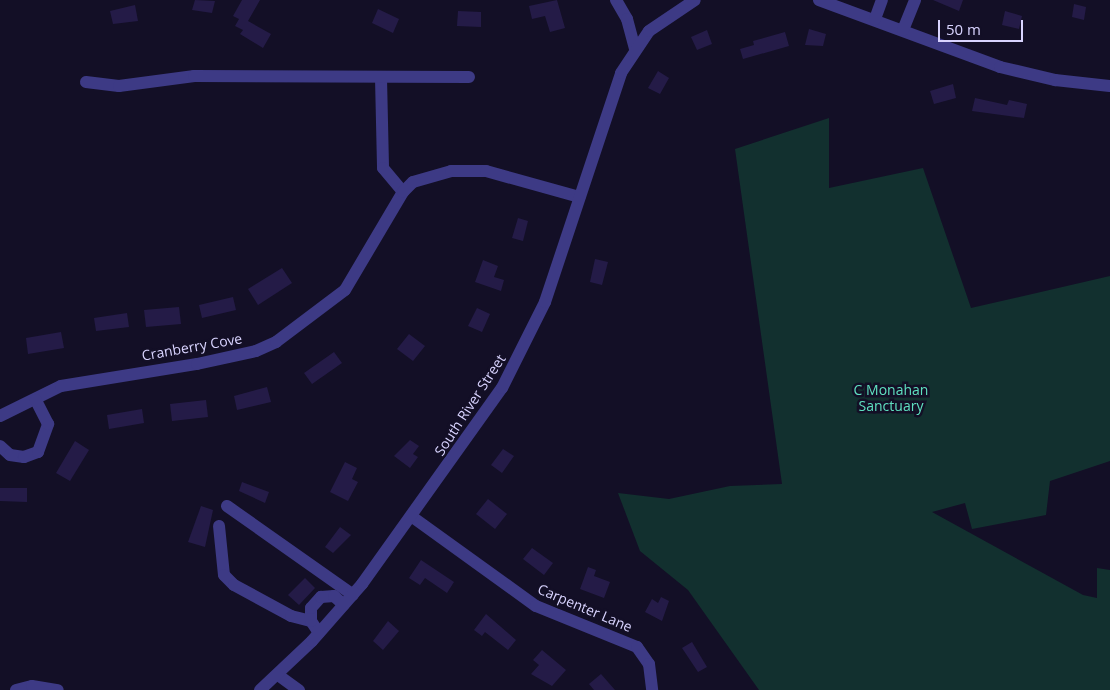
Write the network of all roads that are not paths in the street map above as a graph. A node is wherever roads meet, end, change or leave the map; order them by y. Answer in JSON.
{"nodes":[{"id":1,"x":616,"y":0,"type":"edge"},
{"id":2,"x":695,"y":0,"type":"edge"},
{"id":3,"x":819,"y":0,"type":"edge"},
{"id":4,"x":882,"y":0,"type":"edge"},
{"id":5,"x":914,"y":0,"type":"edge"},
{"id":6,"x":876,"y":19,"type":"junction"},
{"id":7,"x":903,"y":30,"type":"junction"},
{"id":8,"x":635,"y":48,"type":"junction"},
{"id":9,"x":381,"y":78,"type":"junction"},
{"id":10,"x":469,"y":78,"type":"dead end"},
{"id":11,"x":86,"y":82,"type":"dead end"},
{"id":12,"x":1110,"y":86,"type":"edge"},
{"id":13,"x":402,"y":192,"type":"junction"},
{"id":14,"x":579,"y":197,"type":"junction"},
{"id":15,"x":36,"y":400,"type":"junction"},
{"id":16,"x":0,"y":416,"type":"edge"},
{"id":17,"x":0,"y":446,"type":"edge"},
{"id":18,"x":226,"y":506,"type":"dead end"},
{"id":19,"x":411,"y":516,"type":"junction"},
{"id":20,"x":219,"y":526,"type":"dead end"},
{"id":21,"x":352,"y":595,"type":"junction"},
{"id":22,"x":344,"y":605,"type":"junction"},
{"id":23,"x":311,"y":621,"type":"junction"},
{"id":24,"x":319,"y":634,"type":"junction"},
{"id":25,"x":278,"y":675,"type":"junction"},
{"id":26,"x":16,"y":690,"type":"edge"},
{"id":27,"x":58,"y":690,"type":"edge"},
{"id":28,"x":260,"y":690,"type":"edge"},
{"id":29,"x":299,"y":690,"type":"edge"},
{"id":30,"x":652,"y":690,"type":"edge"}],
"edges":[{"from":1,"to":8,"type":"street"},
{"from":2,"to":8,"type":"street","name":"South River Street"},
{"from":3,"to":6,"type":"street"},
{"from":4,"to":6,"type":"street"},
{"from":5,"to":7,"type":"street"},
{"from":6,"to":7,"type":"street"},
{"from":7,"to":12,"type":"street"},
{"from":8,"to":14,"type":"street","name":"South River Street"},
{"from":9,"to":10,"type":"street"},
{"from":9,"to":11,"type":"street"},
{"from":9,"to":13,"type":"street"},
{"from":13,"to":14,"type":"street","name":"Cranberry Cove"},
{"from":13,"to":15,"type":"street","name":"Cranberry Cove"},
{"from":14,"to":19,"type":"street","name":"South River Street"},
{"from":15,"to":16,"type":"street","name":"Cranberry Cove"},
{"from":15,"to":17,"type":"street"},
{"from":18,"to":21,"type":"street"},
{"from":19,"to":21,"type":"street","name":"South River Street"},
{"from":19,"to":30,"type":"street","name":"Carpenter Lane"},
{"from":20,"to":23,"type":"street"},
{"from":21,"to":22,"type":"street","name":"South River Street"},
{"from":22,"to":23,"type":"street"},
{"from":22,"to":24,"type":"street","name":"South River Street"},
{"from":23,"to":24,"type":"street"},
{"from":24,"to":25,"type":"street","name":"South River Street"},
{"from":25,"to":28,"type":"street","name":"South River Street"},
{"from":25,"to":29,"type":"street"},
{"from":26,"to":27,"type":"street"}]}
